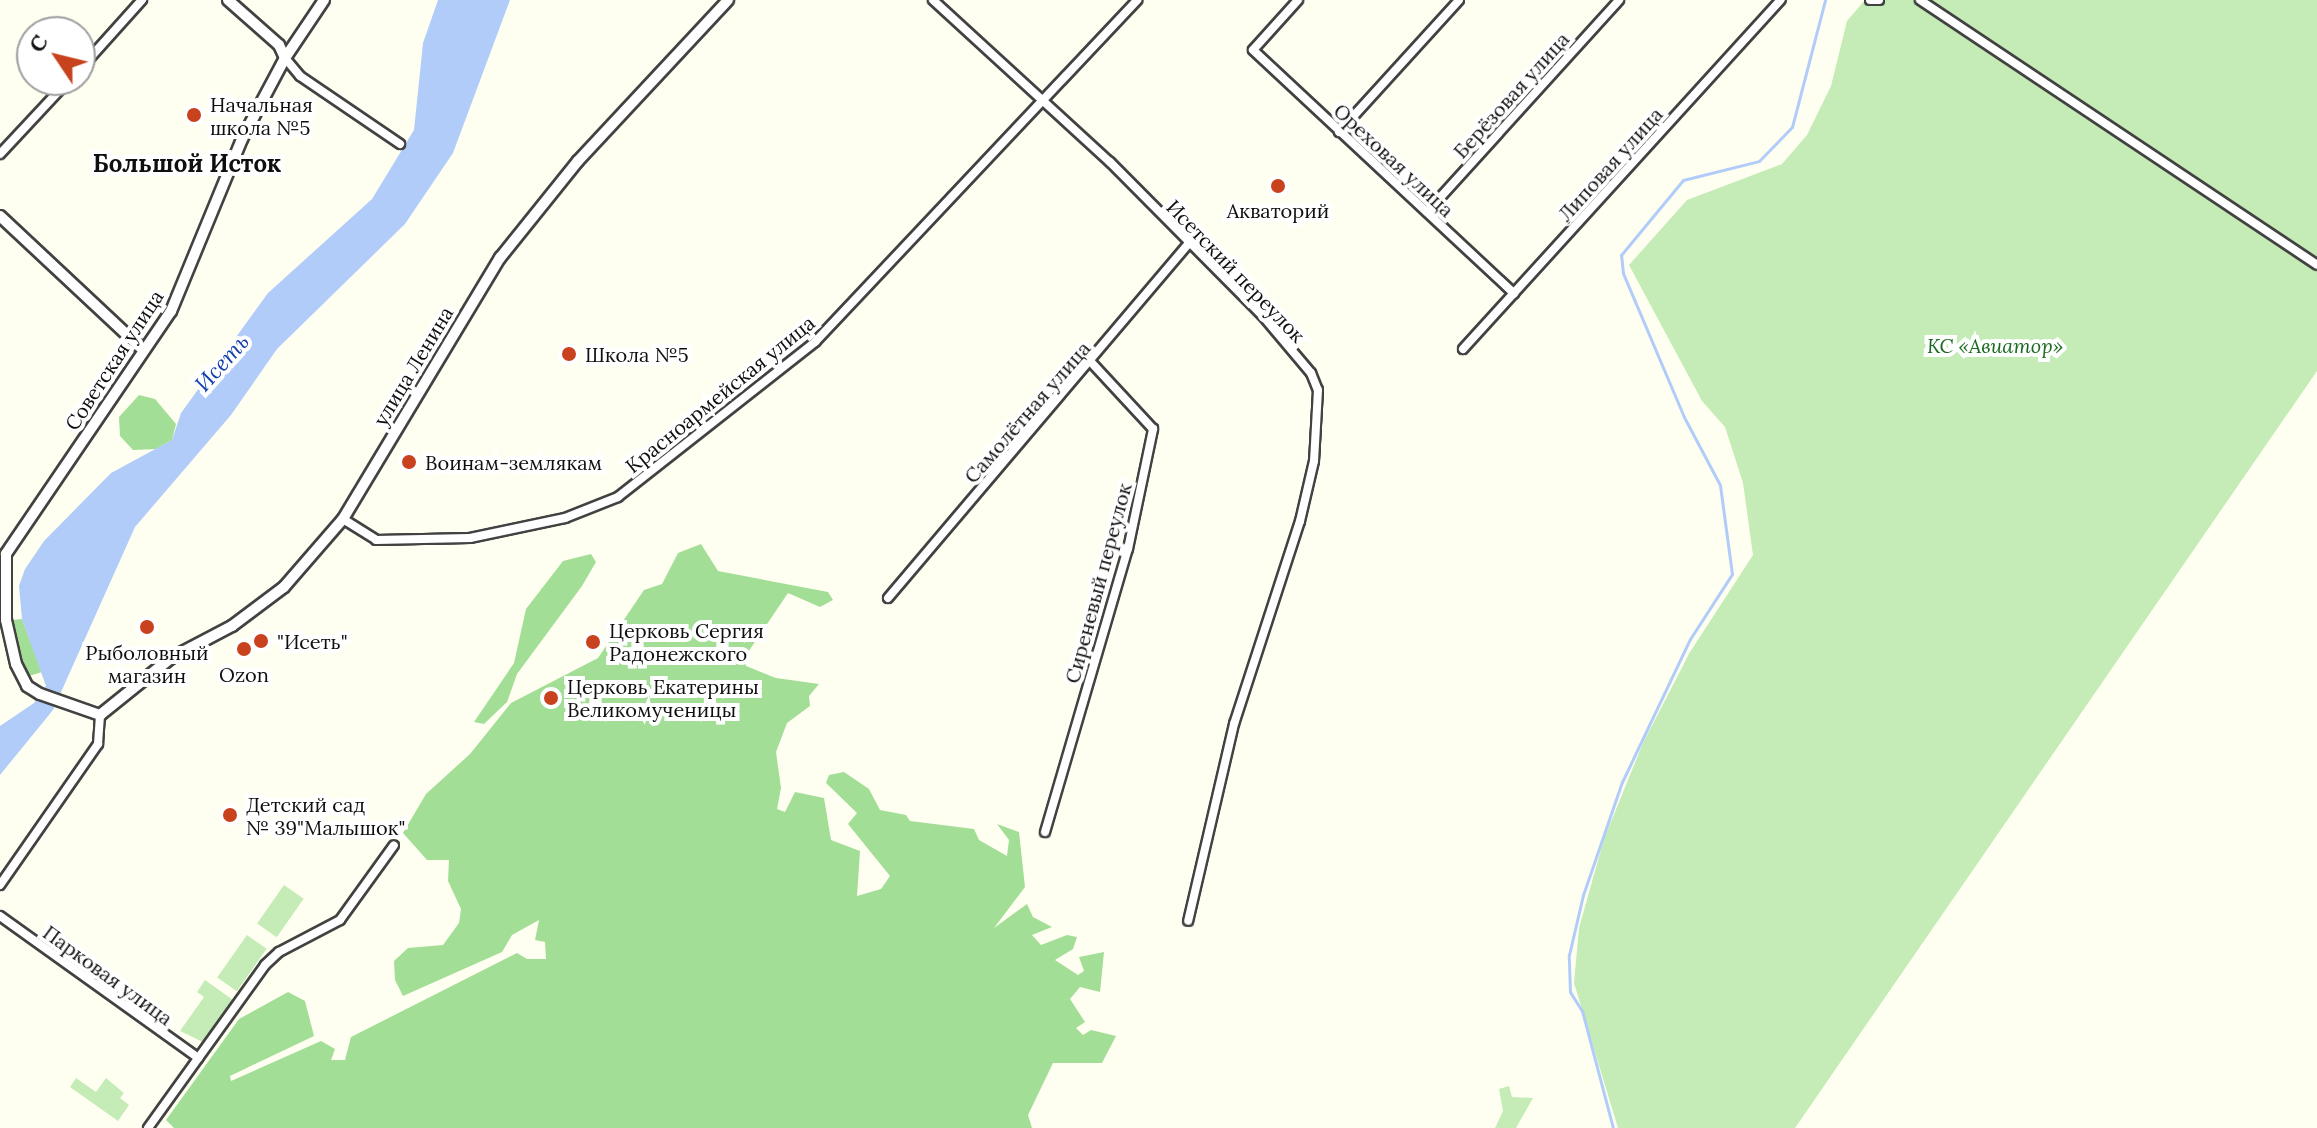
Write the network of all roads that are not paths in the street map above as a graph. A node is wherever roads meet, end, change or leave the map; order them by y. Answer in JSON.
{"nodes":[{"id":1,"x":142,"y":0,"type":"edge"},
{"id":2,"x":228,"y":0,"type":"edge"},
{"id":3,"x":324,"y":0,"type":"edge"},
{"id":4,"x":728,"y":0,"type":"edge"},
{"id":5,"x":933,"y":0,"type":"edge"},
{"id":6,"x":1137,"y":0,"type":"edge"},
{"id":7,"x":1298,"y":0,"type":"edge"},
{"id":8,"x":1459,"y":0,"type":"edge"},
{"id":9,"x":1619,"y":0,"type":"edge"},
{"id":10,"x":1781,"y":0,"type":"edge"},
{"id":11,"x":1870,"y":0,"type":"edge"},
{"id":12,"x":1879,"y":0,"type":"edge"},
{"id":13,"x":1920,"y":0,"type":"edge"},
{"id":14,"x":96,"y":51,"type":"edge"},
{"id":15,"x":285,"y":58,"type":"junction"},
{"id":16,"x":54,"y":96,"type":"edge"},
{"id":17,"x":1044,"y":103,"type":"junction"},
{"id":18,"x":1339,"y":132,"type":"junction"},
{"id":19,"x":400,"y":144,"type":"dead end"},
{"id":20,"x":0,"y":154,"type":"edge"},
{"id":21,"x":1427,"y":212,"type":"junction"},
{"id":22,"x":0,"y":216,"type":"edge"},
{"id":23,"x":1187,"y":245,"type":"junction"},
{"id":24,"x":2317,"y":265,"type":"edge"},
{"id":25,"x":1514,"y":293,"type":"junction"},
{"id":26,"x":1463,"y":349,"type":"dead end"},
{"id":27,"x":143,"y":350,"type":"junction"},
{"id":28,"x":1091,"y":362,"type":"junction"},
{"id":29,"x":343,"y":519,"type":"junction"},
{"id":30,"x":888,"y":598,"type":"dead end"},
{"id":31,"x":100,"y":715,"type":"junction"},
{"id":32,"x":1045,"y":832,"type":"dead end"},
{"id":33,"x":394,"y":845,"type":"dead end"},
{"id":34,"x":0,"y":885,"type":"edge"},
{"id":35,"x":0,"y":916,"type":"edge"},
{"id":36,"x":1188,"y":921,"type":"dead end"},
{"id":37,"x":198,"y":1058,"type":"junction"},
{"id":38,"x":148,"y":1128,"type":"edge"}],
"edges":[{"from":1,"to":14,"type":"street"},
{"from":2,"to":15,"type":"street"},
{"from":3,"to":15,"type":"street","name":"Советская улица"},
{"from":4,"to":29,"type":"street","name":"улица Ленина"},
{"from":5,"to":17,"type":"street","name":"Исетский переулок"},
{"from":6,"to":17,"type":"street","name":"Красноармейская улица"},
{"from":7,"to":18,"type":"street","name":"Ореховая улица"},
{"from":8,"to":18,"type":"street"},
{"from":9,"to":21,"type":"street","name":"Берёзовая улица"},
{"from":10,"to":25,"type":"street","name":"Липовая улица"},
{"from":11,"to":12,"type":"street"},
{"from":13,"to":24,"type":"street"},
{"from":15,"to":19,"type":"street"},
{"from":15,"to":27,"type":"street","name":"Советская улица"},
{"from":16,"to":20,"type":"street"},
{"from":17,"to":23,"type":"street","name":"Исетский переулок"},
{"from":17,"to":29,"type":"street","name":"Красноармейская улица"},
{"from":18,"to":21,"type":"street","name":"Ореховая улица"},
{"from":21,"to":25,"type":"street","name":"Ореховая улица"},
{"from":22,"to":27,"type":"street"},
{"from":23,"to":28,"type":"street","name":"Самолётная улица"},
{"from":23,"to":36,"type":"street","name":"Исетский переулок"},
{"from":25,"to":26,"type":"street","name":"Липовая улица"},
{"from":27,"to":31,"type":"street","name":"Советская улица"},
{"from":28,"to":30,"type":"street","name":"Самолётная улица"},
{"from":28,"to":32,"type":"street","name":"Сиреневый переулок"},
{"from":29,"to":31,"type":"street","name":"улица Ленина"},
{"from":31,"to":34,"type":"street"},
{"from":33,"to":37,"type":"street"},
{"from":35,"to":37,"type":"street","name":"Парковая улица"},
{"from":37,"to":38,"type":"street"}]}
